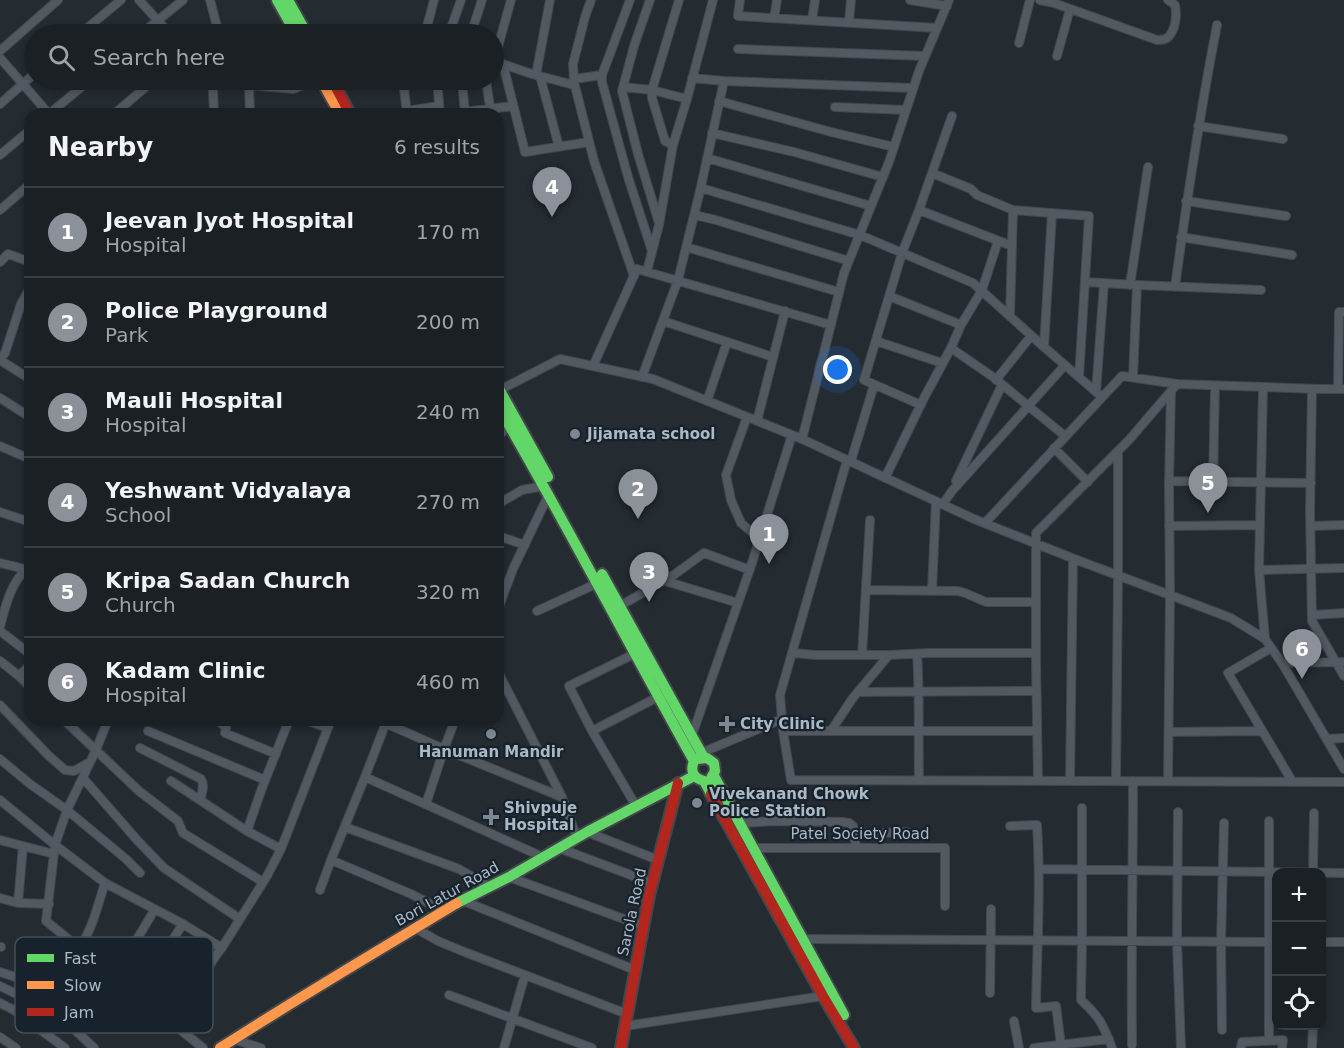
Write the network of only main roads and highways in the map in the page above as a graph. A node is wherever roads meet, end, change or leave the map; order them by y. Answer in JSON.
{"nodes":[{"id":1,"x":277,"y":0,"type":"edge"},
{"id":2,"x":288,"y":0,"type":"edge"},
{"id":3,"x":290,"y":24,"type":"edge"},
{"id":4,"x":301,"y":24,"type":"edge"},
{"id":5,"x":326,"y":90,"type":"edge"},
{"id":6,"x":337,"y":90,"type":"edge"},
{"id":7,"x":336,"y":108,"type":"edge"},
{"id":8,"x":347,"y":108,"type":"edge"},
{"id":9,"x":504,"y":397,"type":"edge"},
{"id":10,"x":504,"y":417,"type":"edge"},
{"id":11,"x":700,"y":757,"type":"junction"},
{"id":12,"x":694,"y":776,"type":"junction"},
{"id":13,"x":709,"y":779,"type":"junction"},
{"id":14,"x":678,"y":783,"type":"junction"},
{"id":15,"x":220,"y":1048,"type":"edge"},
{"id":16,"x":621,"y":1048,"type":"edge"},
{"id":17,"x":854,"y":1048,"type":"edge"},
{"id":18,"x":863,"y":1048,"type":"edge"}],
"edges":[{"from":1,"to":3,"type":"main road"},
{"from":2,"to":4,"type":"main road"},
{"from":5,"to":7,"type":"main road"},
{"from":6,"to":8,"type":"main road"},
{"from":9,"to":11,"type":"main road"},
{"from":10,"to":11,"type":"main road"},
{"from":11,"to":12,"type":"main road"},
{"from":11,"to":13,"type":"main road"},
{"from":12,"to":13,"type":"main road"},
{"from":12,"to":14,"type":"main road","name":"Bori Latur Road"},
{"from":13,"to":17,"type":"main road"},
{"from":13,"to":18,"type":"main road"},
{"from":14,"to":15,"type":"main road","name":"Bori Latur Road"},
{"from":14,"to":16,"type":"main road","name":"Sarola Road"}]}
